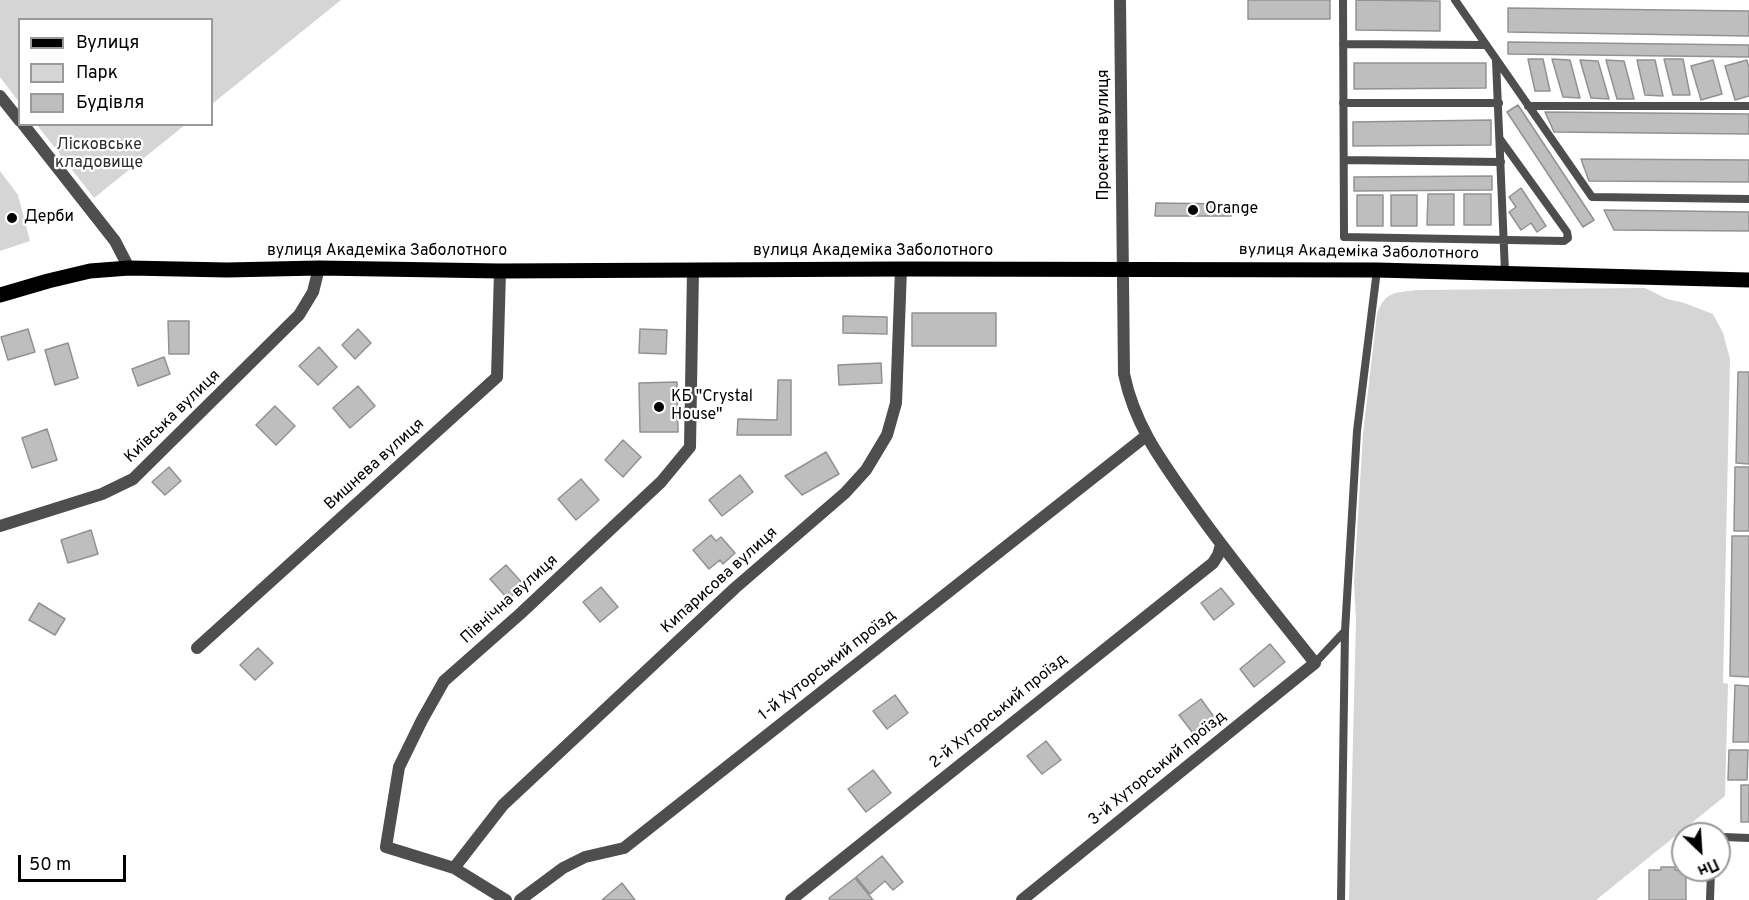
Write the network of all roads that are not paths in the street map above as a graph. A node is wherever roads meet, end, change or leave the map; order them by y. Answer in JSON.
{"nodes":[{"id":1,"x":1120,"y":0,"type":"edge"},
{"id":2,"x":1343,"y":0,"type":"edge"},
{"id":3,"x":1455,"y":0,"type":"edge"},
{"id":4,"x":1343,"y":44,"type":"junction"},
{"id":5,"x":1486,"y":45,"type":"junction"},
{"id":6,"x":1496,"y":59,"type":"junction"},
{"id":7,"x":0,"y":96,"type":"edge"},
{"id":8,"x":1344,"y":103,"type":"junction"},
{"id":9,"x":1499,"y":104,"type":"junction"},
{"id":10,"x":1528,"y":106,"type":"junction"},
{"id":11,"x":1749,"y":106,"type":"edge"},
{"id":12,"x":18,"y":118,"type":"edge"},
{"id":13,"x":24,"y":126,"type":"edge"},
{"id":14,"x":1500,"y":139,"type":"junction"},
{"id":15,"x":1344,"y":160,"type":"junction"},
{"id":16,"x":1501,"y":162,"type":"junction"},
{"id":17,"x":1749,"y":199,"type":"edge"},
{"id":18,"x":1504,"y":239,"type":"junction"},
{"id":19,"x":129,"y":268,"type":"junction"},
{"id":20,"x":319,"y":268,"type":"junction"},
{"id":21,"x":901,"y":269,"type":"junction"},
{"id":22,"x":1122,"y":269,"type":"junction"},
{"id":23,"x":693,"y":270,"type":"junction"},
{"id":24,"x":1377,"y":270,"type":"junction"},
{"id":25,"x":500,"y":271,"type":"junction"},
{"id":26,"x":1505,"y":272,"type":"junction"},
{"id":27,"x":1749,"y":280,"type":"edge"},
{"id":28,"x":0,"y":295,"type":"edge"},
{"id":29,"x":1146,"y":436,"type":"junction"},
{"id":30,"x":0,"y":526,"type":"edge"},
{"id":31,"x":1221,"y":545,"type":"junction"},
{"id":32,"x":1345,"y":631,"type":"junction"},
{"id":33,"x":197,"y":648,"type":"dead end"},
{"id":34,"x":1315,"y":663,"type":"junction"},
{"id":35,"x":1731,"y":837,"type":"edge"},
{"id":36,"x":1749,"y":838,"type":"edge"},
{"id":37,"x":454,"y":868,"type":"junction"},
{"id":38,"x":1711,"y":882,"type":"edge"},
{"id":39,"x":506,"y":900,"type":"edge"},
{"id":40,"x":520,"y":900,"type":"edge"},
{"id":41,"x":791,"y":900,"type":"edge"},
{"id":42,"x":1022,"y":900,"type":"edge"},
{"id":43,"x":1341,"y":900,"type":"edge"},
{"id":44,"x":1710,"y":900,"type":"edge"}],
"edges":[{"from":1,"to":22,"type":"street","name":"Проектна вулиця"},
{"from":2,"to":4,"type":"lane"},
{"from":3,"to":5,"type":"lane"},
{"from":4,"to":5,"type":"lane"},
{"from":4,"to":8,"type":"lane"},
{"from":5,"to":6,"type":"lane"},
{"from":6,"to":9,"type":"lane"},
{"from":6,"to":10,"type":"lane"},
{"from":7,"to":12,"type":"street"},
{"from":8,"to":9,"type":"lane"},
{"from":8,"to":15,"type":"lane"},
{"from":9,"to":14,"type":"lane"},
{"from":10,"to":11,"type":"lane"},
{"from":10,"to":17,"type":"lane"},
{"from":13,"to":19,"type":"street"},
{"from":14,"to":16,"type":"lane"},
{"from":14,"to":18,"type":"lane"},
{"from":15,"to":16,"type":"lane"},
{"from":15,"to":18,"type":"lane"},
{"from":16,"to":18,"type":"lane"},
{"from":18,"to":26,"type":"lane"},
{"from":19,"to":20,"type":"main road","name":"вулиця Академіка Заболотного"},
{"from":19,"to":28,"type":"main road","name":"вулиця Академіка Заболотного"},
{"from":20,"to":25,"type":"main road","name":"вулиця Академіка Заболотного"},
{"from":20,"to":30,"type":"street","name":"Київська вулиця"},
{"from":21,"to":22,"type":"main road","name":"вулиця Академіка Заболотного"},
{"from":21,"to":23,"type":"main road","name":"вулиця Академіка Заболотного"},
{"from":21,"to":37,"type":"street","name":"Кипарисова вулиця"},
{"from":22,"to":24,"type":"main road","name":"вулиця Академіка Заболотного"},
{"from":22,"to":29,"type":"street","name":"Проектна вулиця"},
{"from":23,"to":25,"type":"main road","name":"вулиця Академіка Заболотного"},
{"from":23,"to":37,"type":"street","name":"Північна вулиця"},
{"from":24,"to":26,"type":"main road","name":"вулиця Академіка Заболотного"},
{"from":24,"to":32,"type":"lane"},
{"from":25,"to":33,"type":"street","name":"Вишнева вулиця"},
{"from":26,"to":27,"type":"main road","name":"вулиця Академіка Заболотного"},
{"from":29,"to":31,"type":"street","name":"Проектна вулиця"},
{"from":29,"to":40,"type":"street","name":"1-й Хуторський проїзд"},
{"from":31,"to":34,"type":"street","name":"Проектна вулиця"},
{"from":31,"to":41,"type":"street","name":"2-й Хуторський проїзд"},
{"from":32,"to":34,"type":"lane"},
{"from":32,"to":43,"type":"lane"},
{"from":34,"to":42,"type":"street","name":"3-й Хуторський проїзд"},
{"from":35,"to":36,"type":"lane"},
{"from":37,"to":39,"type":"street","name":"Північна вулиця"},
{"from":38,"to":44,"type":"lane"}]}
